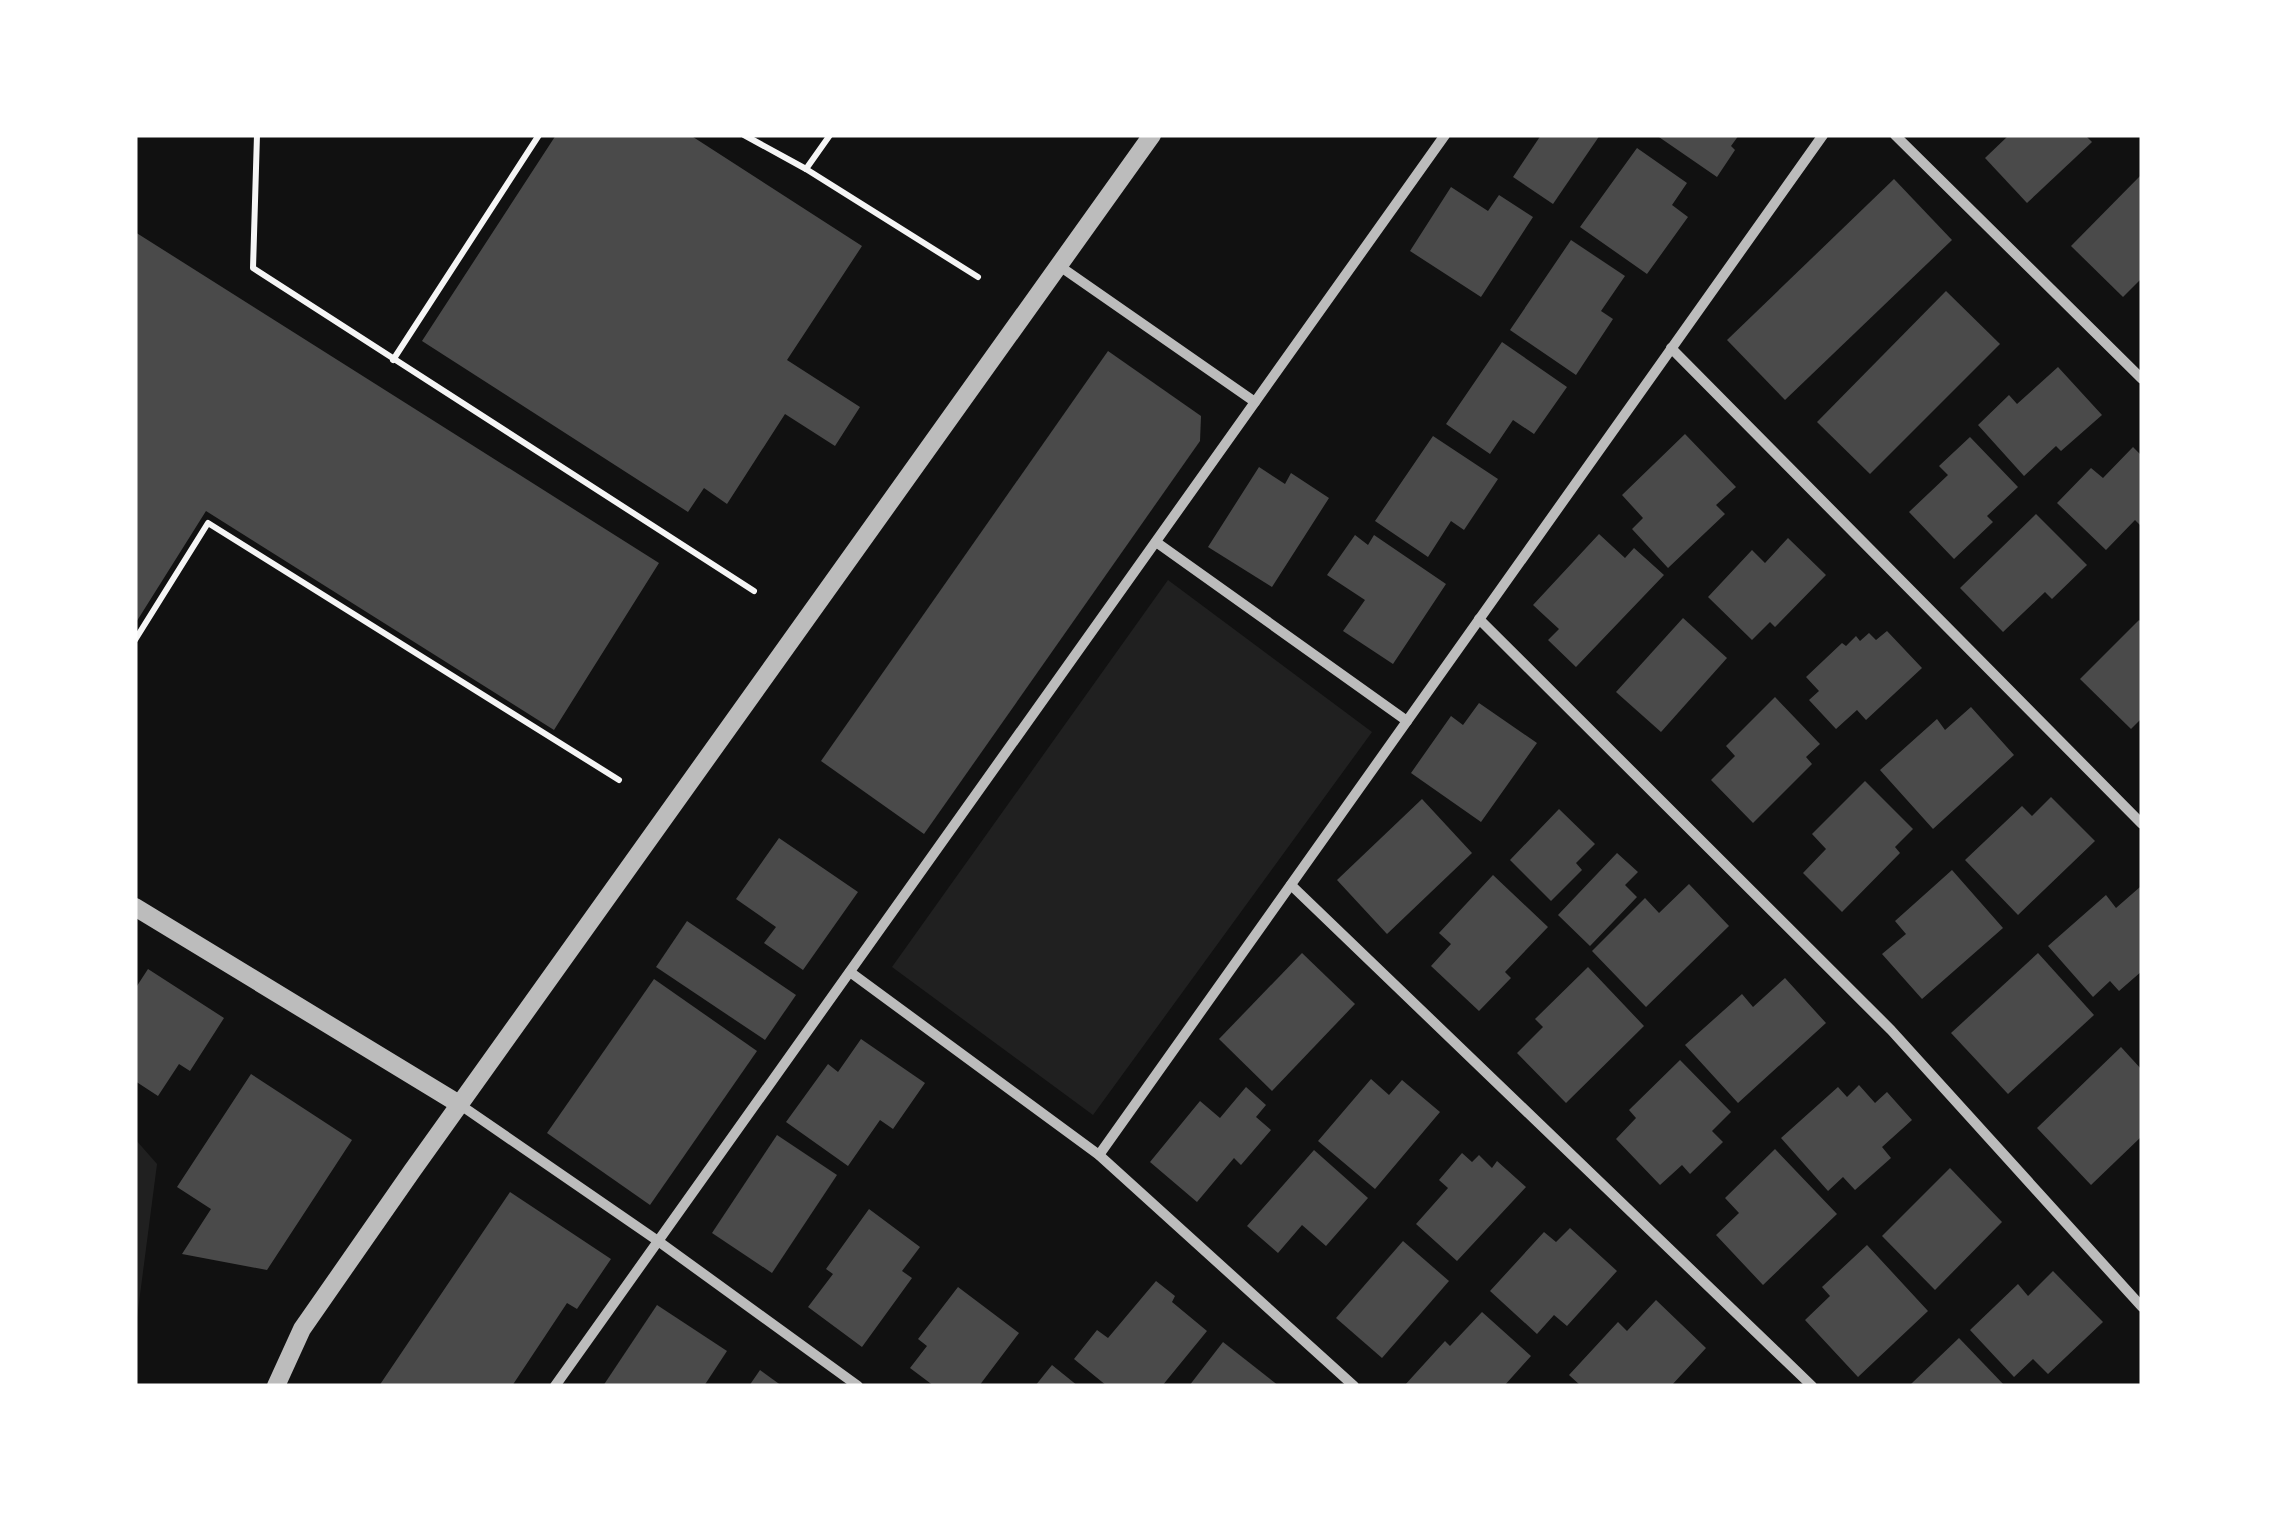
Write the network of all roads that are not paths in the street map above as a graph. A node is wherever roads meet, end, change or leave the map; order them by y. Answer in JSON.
{"nodes":[{"id":1,"x":1152,"y":135,"type":"edge"},
{"id":2,"x":1445,"y":135,"type":"edge"},
{"id":3,"x":1822,"y":135,"type":"edge"},
{"id":4,"x":1895,"y":135,"type":"edge"},
{"id":5,"x":1058,"y":265,"type":"junction"},
{"id":6,"x":1671,"y":348,"type":"junction"},
{"id":7,"x":2142,"y":380,"type":"edge"},
{"id":8,"x":1255,"y":402,"type":"junction"},
{"id":9,"x":1156,"y":542,"type":"junction"},
{"id":10,"x":1479,"y":619,"type":"junction"},
{"id":11,"x":1406,"y":721,"type":"junction"},
{"id":12,"x":2142,"y":824,"type":"edge"},
{"id":13,"x":1291,"y":885,"type":"junction"},
{"id":14,"x":135,"y":906,"type":"edge"},
{"id":15,"x":850,"y":972,"type":"junction"},
{"id":16,"x":459,"y":1104,"type":"junction"},
{"id":17,"x":1099,"y":1155,"type":"junction"},
{"id":18,"x":658,"y":1241,"type":"junction"},
{"id":19,"x":2142,"y":1308,"type":"edge"},
{"id":20,"x":276,"y":1386,"type":"edge"},
{"id":21,"x":555,"y":1386,"type":"edge"},
{"id":22,"x":858,"y":1386,"type":"edge"},
{"id":23,"x":1354,"y":1386,"type":"edge"},
{"id":24,"x":1812,"y":1386,"type":"edge"}],
"edges":[{"from":1,"to":5,"type":"street"},
{"from":2,"to":8,"type":"street"},
{"from":3,"to":6,"type":"street"},
{"from":4,"to":7,"type":"street"},
{"from":5,"to":8,"type":"street"},
{"from":5,"to":16,"type":"street"},
{"from":6,"to":10,"type":"street"},
{"from":6,"to":12,"type":"street"},
{"from":8,"to":9,"type":"street"},
{"from":9,"to":11,"type":"street"},
{"from":9,"to":15,"type":"street"},
{"from":10,"to":11,"type":"street"},
{"from":10,"to":19,"type":"street"},
{"from":11,"to":13,"type":"street"},
{"from":13,"to":17,"type":"street"},
{"from":13,"to":24,"type":"street"},
{"from":14,"to":16,"type":"street"},
{"from":15,"to":17,"type":"street"},
{"from":15,"to":18,"type":"street"},
{"from":16,"to":18,"type":"street"},
{"from":16,"to":20,"type":"street"},
{"from":17,"to":23,"type":"street"},
{"from":18,"to":21,"type":"street"},
{"from":18,"to":22,"type":"street"}]}
